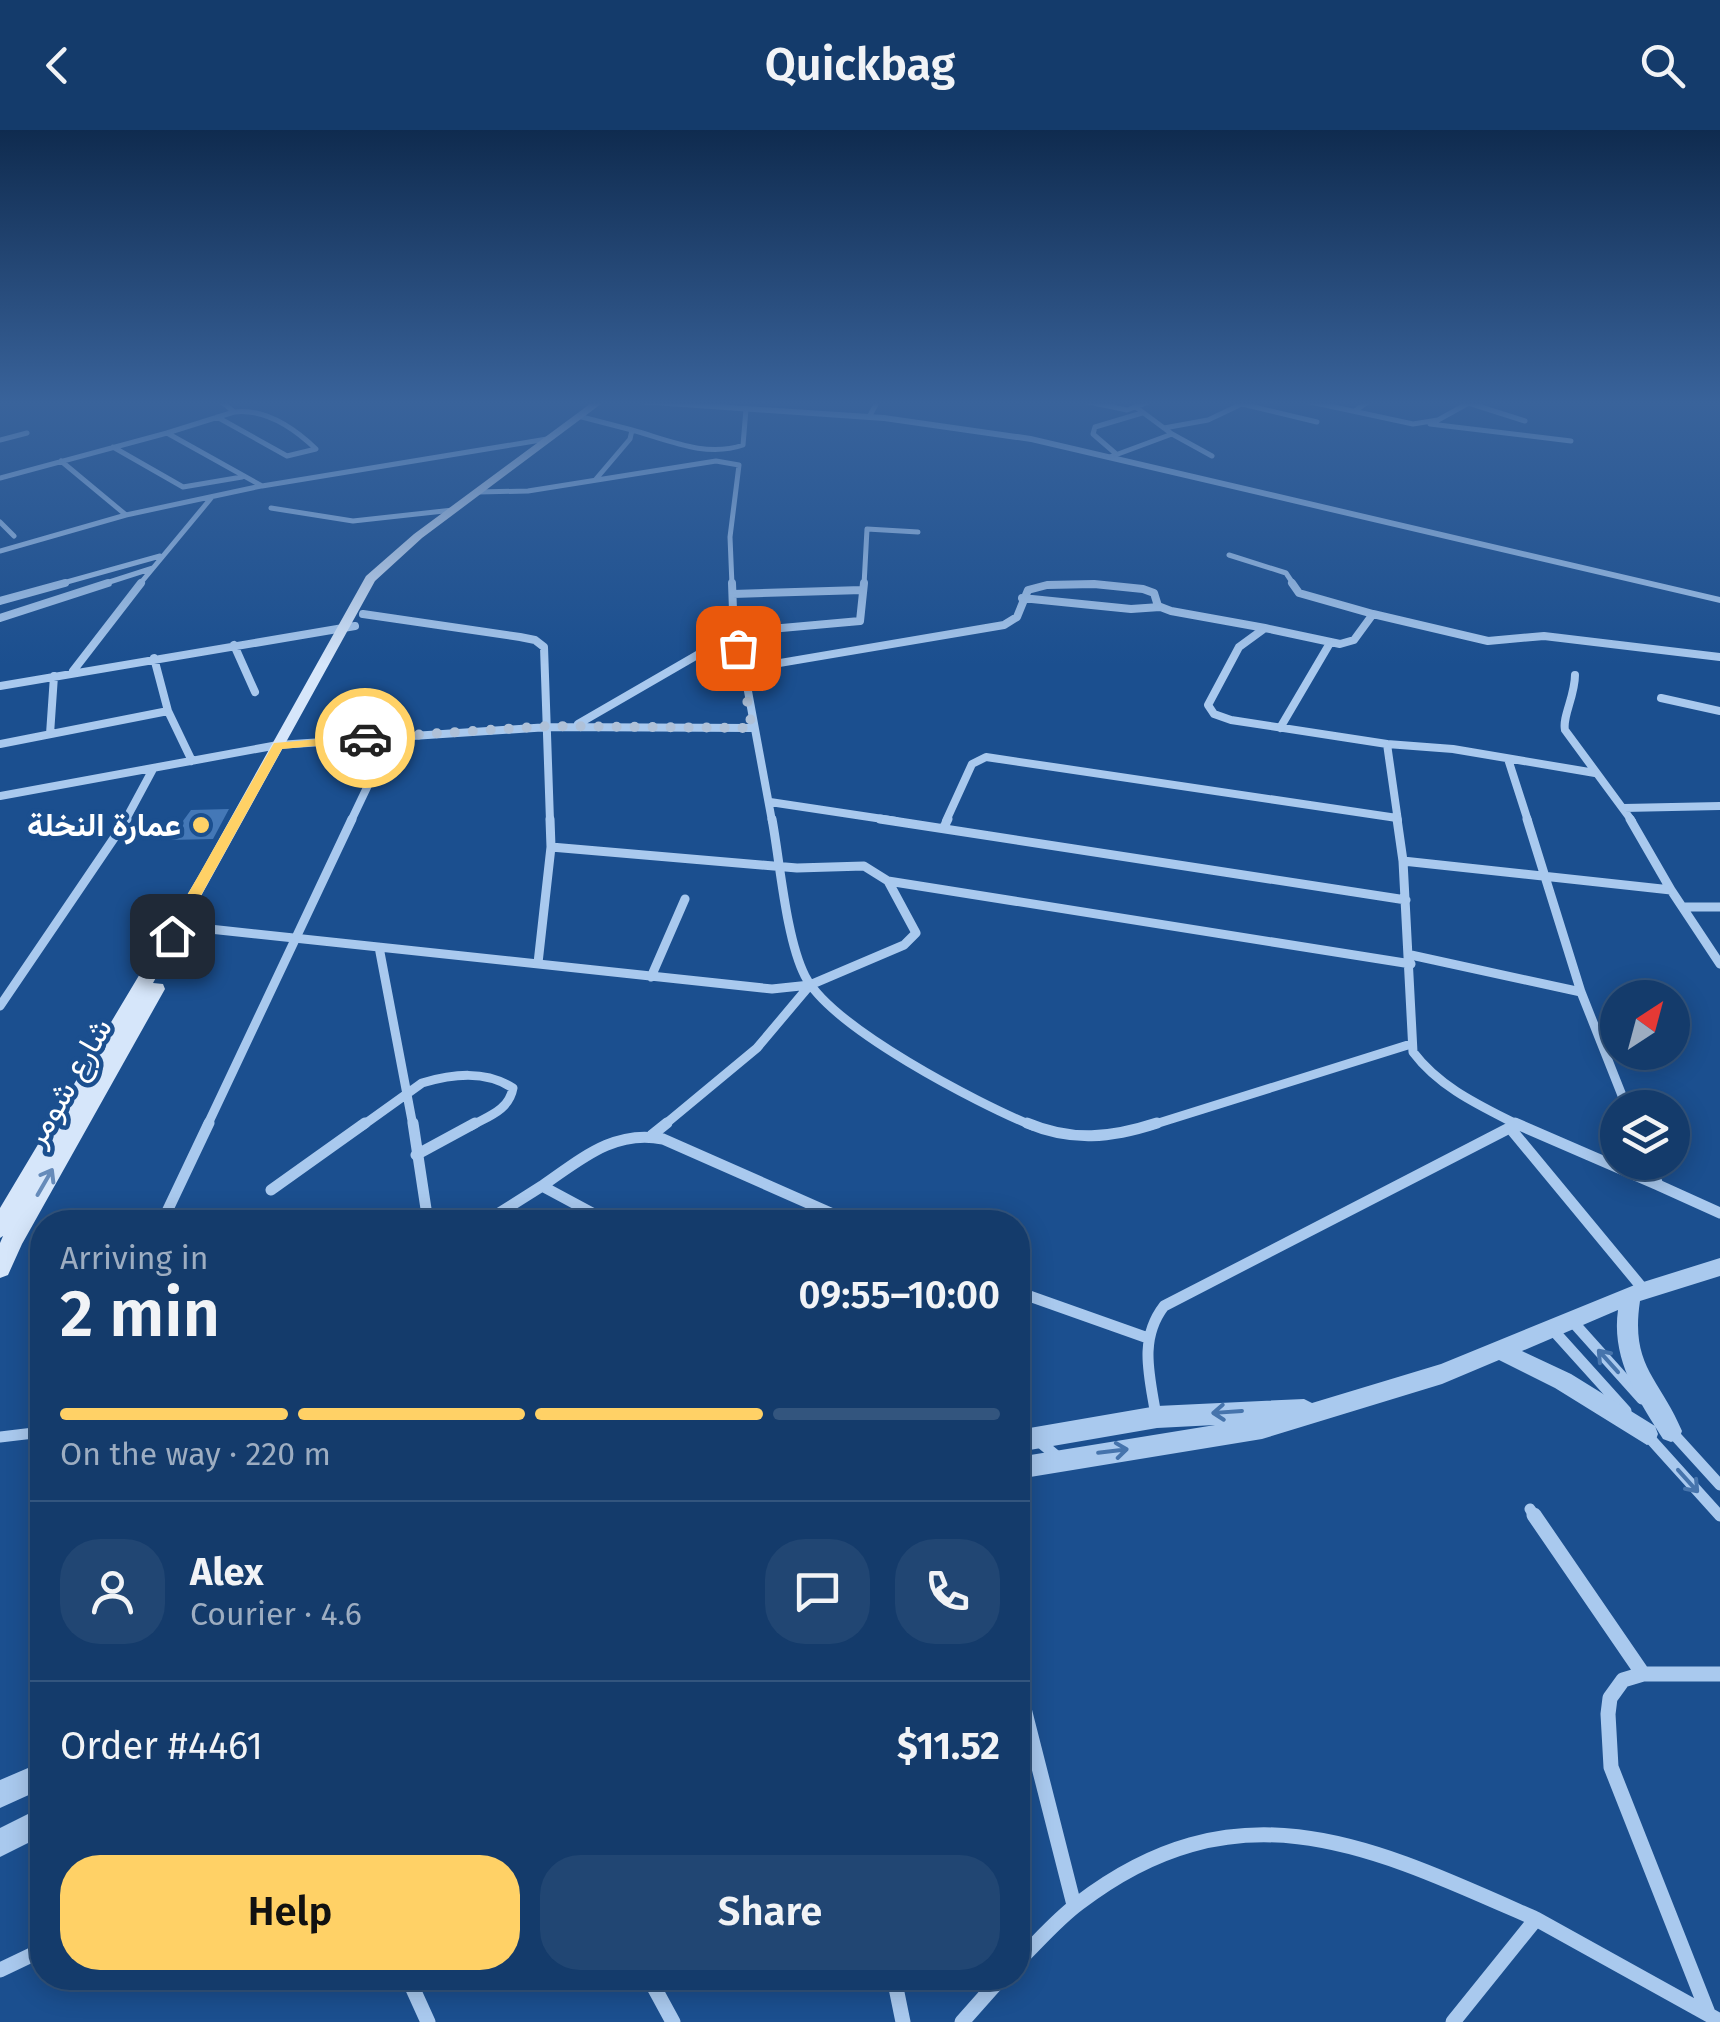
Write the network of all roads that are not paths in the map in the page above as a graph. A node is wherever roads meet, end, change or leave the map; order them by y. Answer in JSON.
{"nodes":[{"id":1,"x":95,"y":489,"type":"edge"},
{"id":2,"x":248,"y":489,"type":"edge"},
{"id":3,"x":481,"y":489,"type":"edge"},
{"id":4,"x":532,"y":489,"type":"edge"},
{"id":5,"x":736,"y":489,"type":"edge"},
{"id":6,"x":1257,"y":489,"type":"edge"},
{"id":7,"x":478,"y":492,"type":"junction"},
{"id":8,"x":212,"y":498,"type":"junction"},
{"id":9,"x":272,"y":508,"type":"dead end"},
{"id":10,"x":453,"y":510,"type":"junction"},
{"id":11,"x":126,"y":515,"type":"junction"},
{"id":12,"x":0,"y":522,"type":"edge"},
{"id":13,"x":918,"y":532,"type":"dead end"},
{"id":14,"x":14,"y":536,"type":"dead end"},
{"id":15,"x":0,"y":551,"type":"edge"},
{"id":16,"x":1229,"y":555,"type":"dead end"},
{"id":17,"x":161,"y":556,"type":"junction"},
{"id":18,"x":154,"y":568,"type":"junction"},
{"id":19,"x":862,"y":590,"type":"junction"},
{"id":20,"x":733,"y":594,"type":"junction"},
{"id":21,"x":1022,"y":598,"type":"junction"},
{"id":22,"x":1720,"y":600,"type":"edge"},
{"id":23,"x":0,"y":601,"type":"edge"},
{"id":24,"x":1160,"y":607,"type":"junction"},
{"id":25,"x":1373,"y":614,"type":"junction"},
{"id":26,"x":0,"y":618,"type":"edge"},
{"id":27,"x":354,"y":622,"type":"junction"},
{"id":28,"x":1266,"y":628,"type":"junction"},
{"id":29,"x":737,"y":632,"type":"junction"},
{"id":30,"x":1330,"y":643,"type":"junction"},
{"id":31,"x":234,"y":645,"type":"junction"},
{"id":32,"x":154,"y":658,"type":"junction"},
{"id":33,"x":1720,"y":658,"type":"edge"},
{"id":34,"x":744,"y":669,"type":"junction"},
{"id":35,"x":73,"y":671,"type":"junction"},
{"id":36,"x":1575,"y":674,"type":"dead end"},
{"id":37,"x":54,"y":676,"type":"junction"},
{"id":38,"x":0,"y":686,"type":"edge"},
{"id":39,"x":255,"y":692,"type":"dead end"},
{"id":40,"x":1661,"y":698,"type":"dead end"},
{"id":41,"x":1720,"y":710,"type":"edge"},
{"id":42,"x":168,"y":711,"type":"junction"},
{"id":43,"x":549,"y":726,"type":"junction"},
{"id":44,"x":574,"y":726,"type":"junction"},
{"id":45,"x":752,"y":728,"type":"junction"},
{"id":46,"x":1280,"y":728,"type":"junction"},
{"id":47,"x":50,"y":734,"type":"junction"},
{"id":48,"x":391,"y":737,"type":"junction"},
{"id":49,"x":0,"y":744,"type":"edge"},
{"id":50,"x":1387,"y":744,"type":"junction"},
{"id":51,"x":283,"y":745,"type":"junction"},
{"id":52,"x":1508,"y":759,"type":"junction"},
{"id":53,"x":192,"y":761,"type":"junction"},
{"id":54,"x":153,"y":769,"type":"junction"},
{"id":55,"x":1595,"y":773,"type":"junction"},
{"id":56,"x":0,"y":796,"type":"edge"},
{"id":57,"x":770,"y":802,"type":"junction"},
{"id":58,"x":1720,"y":806,"type":"edge"},
{"id":59,"x":1624,"y":808,"type":"junction"},
{"id":60,"x":1397,"y":818,"type":"junction"},
{"id":61,"x":944,"y":827,"type":"junction"},
{"id":62,"x":551,"y":847,"type":"junction"},
{"id":63,"x":1403,"y":861,"type":"junction"},
{"id":64,"x":781,"y":867,"type":"junction"},
{"id":65,"x":1545,"y":878,"type":"junction"},
{"id":66,"x":888,"y":881,"type":"junction"},
{"id":67,"x":1671,"y":890,"type":"junction"},
{"id":68,"x":685,"y":898,"type":"dead end"},
{"id":69,"x":1406,"y":900,"type":"junction"},
{"id":70,"x":1683,"y":907,"type":"junction"},
{"id":71,"x":1720,"y":907,"type":"edge"},
{"id":72,"x":191,"y":927,"type":"junction"},
{"id":73,"x":295,"y":940,"type":"junction"},
{"id":74,"x":379,"y":947,"type":"junction"},
{"id":75,"x":1411,"y":960,"type":"junction"},
{"id":76,"x":538,"y":963,"type":"junction"},
{"id":77,"x":1720,"y":964,"type":"edge"},
{"id":78,"x":651,"y":976,"type":"junction"},
{"id":79,"x":810,"y":986,"type":"junction"},
{"id":80,"x":1582,"y":992,"type":"junction"},
{"id":81,"x":0,"y":1006,"type":"edge"},
{"id":82,"x":1412,"y":1044,"type":"junction"},
{"id":83,"x":408,"y":1090,"type":"junction"},
{"id":84,"x":1620,"y":1090,"type":"edge"},
{"id":85,"x":1514,"y":1126,"type":"junction"},
{"id":86,"x":652,"y":1135,"type":"junction"},
{"id":87,"x":416,"y":1155,"type":"junction"},
{"id":88,"x":1656,"y":1180,"type":"edge"},
{"id":89,"x":24,"y":1185,"type":"junction"},
{"id":90,"x":542,"y":1186,"type":"junction"},
{"id":91,"x":1658,"y":1186,"type":"junction"},
{"id":92,"x":271,"y":1190,"type":"dead end"},
{"id":93,"x":0,"y":1201,"type":"edge"},
{"id":94,"x":168,"y":1210,"type":"edge"},
{"id":95,"x":426,"y":1210,"type":"edge"},
{"id":96,"x":504,"y":1210,"type":"edge"},
{"id":97,"x":587,"y":1210,"type":"edge"},
{"id":98,"x":824,"y":1210,"type":"edge"},
{"id":99,"x":1720,"y":1213,"type":"edge"},
{"id":100,"x":4,"y":1237,"type":"edge"},
{"id":101,"x":1720,"y":1267,"type":"edge"},
{"id":102,"x":0,"y":1268,"type":"edge"},
{"id":103,"x":1637,"y":1293,"type":"junction"},
{"id":104,"x":1030,"y":1296,"type":"edge"},
{"id":105,"x":1563,"y":1326,"type":"junction"},
{"id":106,"x":1145,"y":1337,"type":"junction"},
{"id":107,"x":1499,"y":1350,"type":"junction"},
{"id":108,"x":1324,"y":1410,"type":"junction"},
{"id":109,"x":1156,"y":1417,"type":"junction"},
{"id":110,"x":1671,"y":1431,"type":"junction"},
{"id":111,"x":30,"y":1433,"type":"edge"},
{"id":112,"x":1647,"y":1434,"type":"junction"},
{"id":113,"x":0,"y":1437,"type":"edge"},
{"id":114,"x":1030,"y":1439,"type":"edge"},
{"id":115,"x":1030,"y":1440,"type":"edge"},
{"id":116,"x":1060,"y":1459,"type":"junction"},
{"id":117,"x":1030,"y":1465,"type":"edge"},
{"id":118,"x":1720,"y":1485,"type":"edge"},
{"id":119,"x":1530,"y":1509,"type":"dead end"},
{"id":120,"x":1720,"y":1516,"type":"edge"},
{"id":121,"x":1643,"y":1674,"type":"junction"},
{"id":122,"x":1720,"y":1674,"type":"edge"},
{"id":123,"x":1030,"y":1732,"type":"edge"},
{"id":124,"x":30,"y":1780,"type":"edge"},
{"id":125,"x":0,"y":1794,"type":"edge"},
{"id":126,"x":30,"y":1827,"type":"edge"},
{"id":127,"x":0,"y":1842,"type":"edge"},
{"id":128,"x":1074,"y":1906,"type":"junction"},
{"id":129,"x":1536,"y":1919,"type":"junction"},
{"id":130,"x":1030,"y":1949,"type":"edge"},
{"id":131,"x":30,"y":1956,"type":"edge"},
{"id":132,"x":0,"y":1970,"type":"edge"},
{"id":133,"x":413,"y":1990,"type":"edge"},
{"id":134,"x":656,"y":1990,"type":"edge"},
{"id":135,"x":896,"y":1990,"type":"edge"},
{"id":136,"x":990,"y":1990,"type":"edge"},
{"id":137,"x":1714,"y":2017,"type":"edge"},
{"id":138,"x":428,"y":2022,"type":"edge"},
{"id":139,"x":673,"y":2022,"type":"edge"},
{"id":140,"x":903,"y":2022,"type":"edge"},
{"id":141,"x":962,"y":2022,"type":"edge"},
{"id":142,"x":1453,"y":2022,"type":"edge"}],
"edges":[{"from":1,"to":11,"type":"street"},
{"from":2,"to":8,"type":"street"},
{"from":3,"to":7,"type":"main road","name":"شارع شومر"},
{"from":4,"to":7,"type":"street"},
{"from":5,"to":20,"type":"street"},
{"from":6,"to":22,"type":"street"},
{"from":7,"to":10,"type":"main road","name":"شارع شومر"},
{"from":8,"to":11,"type":"street"},
{"from":8,"to":17,"type":"street"},
{"from":9,"to":10,"type":"street"},
{"from":10,"to":27,"type":"main road","name":"شارع شومر"},
{"from":11,"to":15,"type":"street"},
{"from":12,"to":14,"type":"street"},
{"from":13,"to":19,"type":"street"},
{"from":16,"to":25,"type":"street"},
{"from":17,"to":18,"type":"street"},
{"from":17,"to":23,"type":"street"},
{"from":18,"to":26,"type":"street"},
{"from":18,"to":35,"type":"street"},
{"from":19,"to":20,"type":"street"},
{"from":19,"to":29,"type":"street"},
{"from":20,"to":29,"type":"street"},
{"from":21,"to":24,"type":"street"},
{"from":21,"to":24,"type":"street"},
{"from":21,"to":34,"type":"street"},
{"from":24,"to":28,"type":"street"},
{"from":25,"to":30,"type":"street"},
{"from":25,"to":33,"type":"street"},
{"from":27,"to":31,"type":"street"},
{"from":27,"to":43,"type":"street"},
{"from":27,"to":51,"type":"main road","name":"شارع شومر"},
{"from":28,"to":30,"type":"street"},
{"from":28,"to":46,"type":"street"},
{"from":29,"to":34,"type":"street"},
{"from":29,"to":44,"type":"street"},
{"from":30,"to":46,"type":"street"},
{"from":31,"to":32,"type":"street"},
{"from":31,"to":39,"type":"street"},
{"from":32,"to":35,"type":"street"},
{"from":32,"to":42,"type":"street"},
{"from":34,"to":45,"type":"street"},
{"from":35,"to":37,"type":"street"},
{"from":36,"to":55,"type":"street"},
{"from":37,"to":38,"type":"street"},
{"from":37,"to":47,"type":"street"},
{"from":40,"to":41,"type":"street"},
{"from":42,"to":47,"type":"street"},
{"from":42,"to":53,"type":"street"},
{"from":43,"to":44,"type":"street"},
{"from":43,"to":48,"type":"street"},
{"from":43,"to":62,"type":"street"},
{"from":44,"to":45,"type":"street"},
{"from":45,"to":57,"type":"street"},
{"from":46,"to":50,"type":"street"},
{"from":47,"to":49,"type":"street"},
{"from":48,"to":51,"type":"street"},
{"from":48,"to":73,"type":"street"},
{"from":50,"to":52,"type":"street"},
{"from":50,"to":60,"type":"street"},
{"from":51,"to":53,"type":"street"},
{"from":51,"to":72,"type":"main road","name":"شارع شومر"},
{"from":51,"to":89,"type":"main road","name":"شارع شومر"},
{"from":52,"to":55,"type":"street"},
{"from":52,"to":65,"type":"street"},
{"from":53,"to":54,"type":"street"},
{"from":54,"to":56,"type":"street"},
{"from":54,"to":81,"type":"street"},
{"from":55,"to":59,"type":"street"},
{"from":57,"to":61,"type":"street"},
{"from":57,"to":64,"type":"street"},
{"from":58,"to":59,"type":"street"},
{"from":59,"to":67,"type":"street"},
{"from":60,"to":61,"type":"street"},
{"from":60,"to":63,"type":"street"},
{"from":61,"to":69,"type":"street"},
{"from":62,"to":64,"type":"street"},
{"from":62,"to":76,"type":"street"},
{"from":63,"to":65,"type":"street"},
{"from":63,"to":69,"type":"street"},
{"from":64,"to":66,"type":"street"},
{"from":64,"to":79,"type":"street"},
{"from":65,"to":67,"type":"street"},
{"from":65,"to":80,"type":"street"},
{"from":66,"to":75,"type":"street"},
{"from":66,"to":79,"type":"street"},
{"from":67,"to":70,"type":"street"},
{"from":68,"to":78,"type":"street"},
{"from":69,"to":75,"type":"street"},
{"from":70,"to":71,"type":"street"},
{"from":70,"to":77,"type":"street"},
{"from":72,"to":73,"type":"street"},
{"from":100,"to":72,"type":"main road","name":"شارع شومر","one_way":true},
{"from":73,"to":74,"type":"street"},
{"from":73,"to":94,"type":"street"},
{"from":74,"to":76,"type":"street"},
{"from":74,"to":83,"type":"street"},
{"from":75,"to":80,"type":"street"},
{"from":75,"to":82,"type":"street"},
{"from":76,"to":78,"type":"street"},
{"from":78,"to":79,"type":"street"},
{"from":79,"to":82,"type":"street"},
{"from":79,"to":86,"type":"street"},
{"from":80,"to":84,"type":"street"},
{"from":82,"to":85,"type":"street"},
{"from":83,"to":87,"type":"street"},
{"from":83,"to":87,"type":"street"},
{"from":83,"to":92,"type":"street"},
{"from":85,"to":91,"type":"street"},
{"from":85,"to":103,"type":"street"},
{"from":85,"to":106,"type":"street"},
{"from":86,"to":90,"type":"street"},
{"from":86,"to":98,"type":"street"},
{"from":87,"to":95,"type":"street"},
{"from":88,"to":91,"type":"street"},
{"from":89,"to":93,"type":"main road"},
{"from":89,"to":100,"type":"main road","name":"شارع شومر"},
{"from":90,"to":96,"type":"street"},
{"from":90,"to":97,"type":"street"},
{"from":91,"to":99,"type":"street"},
{"from":100,"to":102,"type":"main road","name":"شارع شومر"},
{"from":101,"to":103,"type":"street"},
{"from":103,"to":105,"type":"street"},
{"from":103,"to":110,"type":"street"},
{"from":104,"to":106,"type":"street"},
{"from":105,"to":107,"type":"street"},
{"from":110,"to":105,"type":"street","one_way":true},
{"from":105,"to":112,"type":"street"},
{"from":106,"to":109,"type":"street"},
{"from":107,"to":108,"type":"street"},
{"from":107,"to":112,"type":"street"},
{"from":108,"to":109,"type":"street","one_way":true},
{"from":116,"to":108,"type":"street","one_way":true},
{"from":109,"to":114,"type":"street"},
{"from":110,"to":118,"type":"street"},
{"from":111,"to":113,"type":"street"},
{"from":112,"to":120,"type":"street","one_way":true},
{"from":115,"to":116,"type":"street"},
{"from":116,"to":117,"type":"street"},
{"from":119,"to":121,"type":"street"},
{"from":121,"to":122,"type":"street"},
{"from":121,"to":137,"type":"street"},
{"from":123,"to":128,"type":"street"},
{"from":124,"to":125,"type":"street"},
{"from":126,"to":127,"type":"street"},
{"from":128,"to":129,"type":"street"},
{"from":128,"to":130,"type":"street"},
{"from":129,"to":137,"type":"street"},
{"from":129,"to":142,"type":"street"},
{"from":131,"to":132,"type":"street"},
{"from":133,"to":138,"type":"street"},
{"from":134,"to":139,"type":"street"},
{"from":135,"to":140,"type":"street"},
{"from":136,"to":141,"type":"street"}]}
